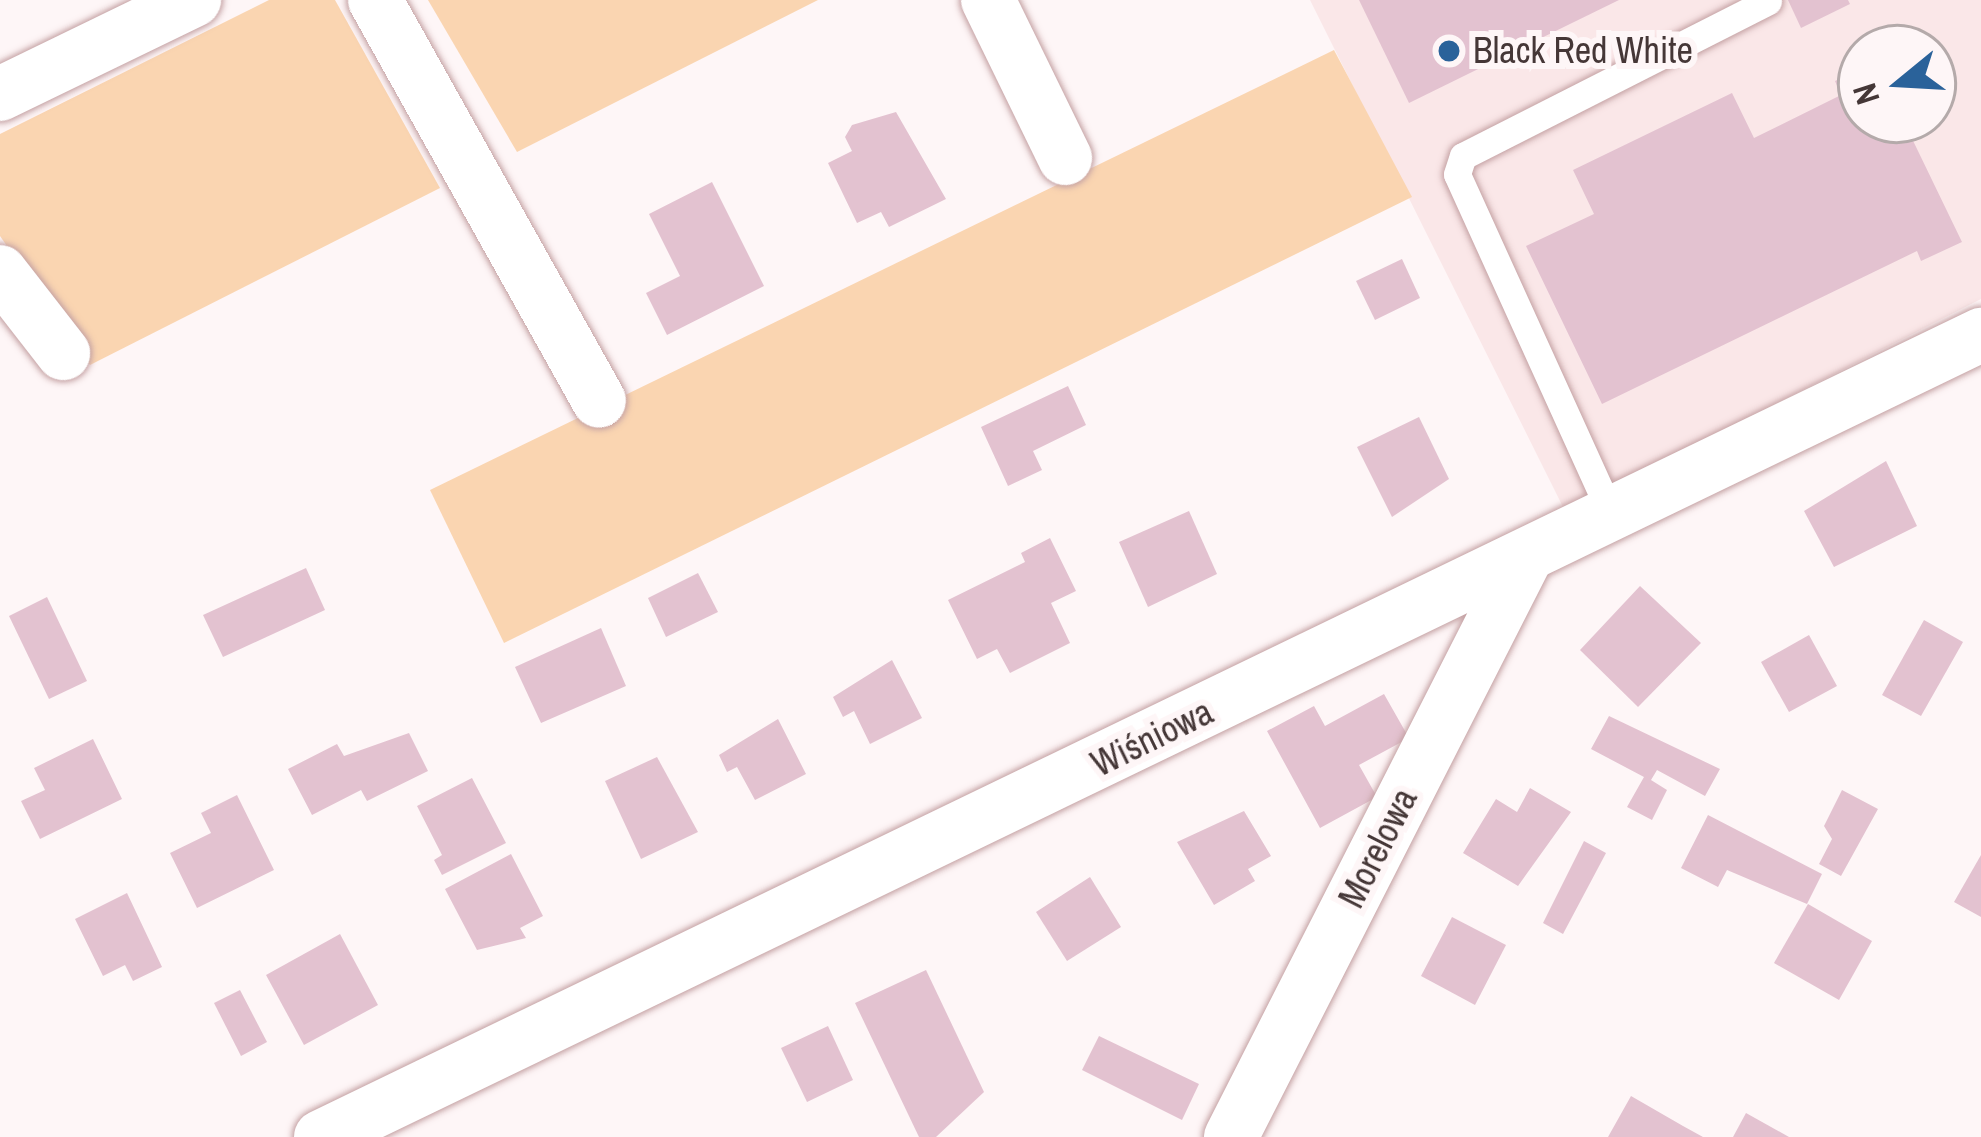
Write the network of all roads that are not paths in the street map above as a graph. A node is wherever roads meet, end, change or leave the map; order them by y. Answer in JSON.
{"nodes":[{"id":1,"x":194,"y":0,"type":"edge"},
{"id":2,"x":375,"y":0,"type":"edge"},
{"id":3,"x":988,"y":0,"type":"edge"},
{"id":4,"x":1768,"y":2,"type":"edge"},
{"id":5,"x":0,"y":94,"type":"edge"},
{"id":6,"x":1064,"y":158,"type":"dead end"},
{"id":7,"x":0,"y":272,"type":"edge"},
{"id":8,"x":1981,"y":335,"type":"edge"},
{"id":9,"x":63,"y":353,"type":"dead end"},
{"id":10,"x":599,"y":401,"type":"dead end"},
{"id":11,"x":1612,"y":516,"type":"junction"},
{"id":12,"x":1525,"y":559,"type":"junction"},
{"id":13,"x":321,"y":1137,"type":"edge"},
{"id":14,"x":1231,"y":1137,"type":"edge"}],
"edges":[{"from":1,"to":5,"type":"street"},
{"from":2,"to":10,"type":"street"},
{"from":3,"to":6,"type":"street"},
{"from":4,"to":11,"type":"lane"},
{"from":7,"to":9,"type":"street"},
{"from":8,"to":11,"type":"street","name":"Wiśniowa"},
{"from":11,"to":12,"type":"street","name":"Wiśniowa"},
{"from":12,"to":13,"type":"street","name":"Wiśniowa"},
{"from":12,"to":14,"type":"street","name":"Morelowa"}]}
